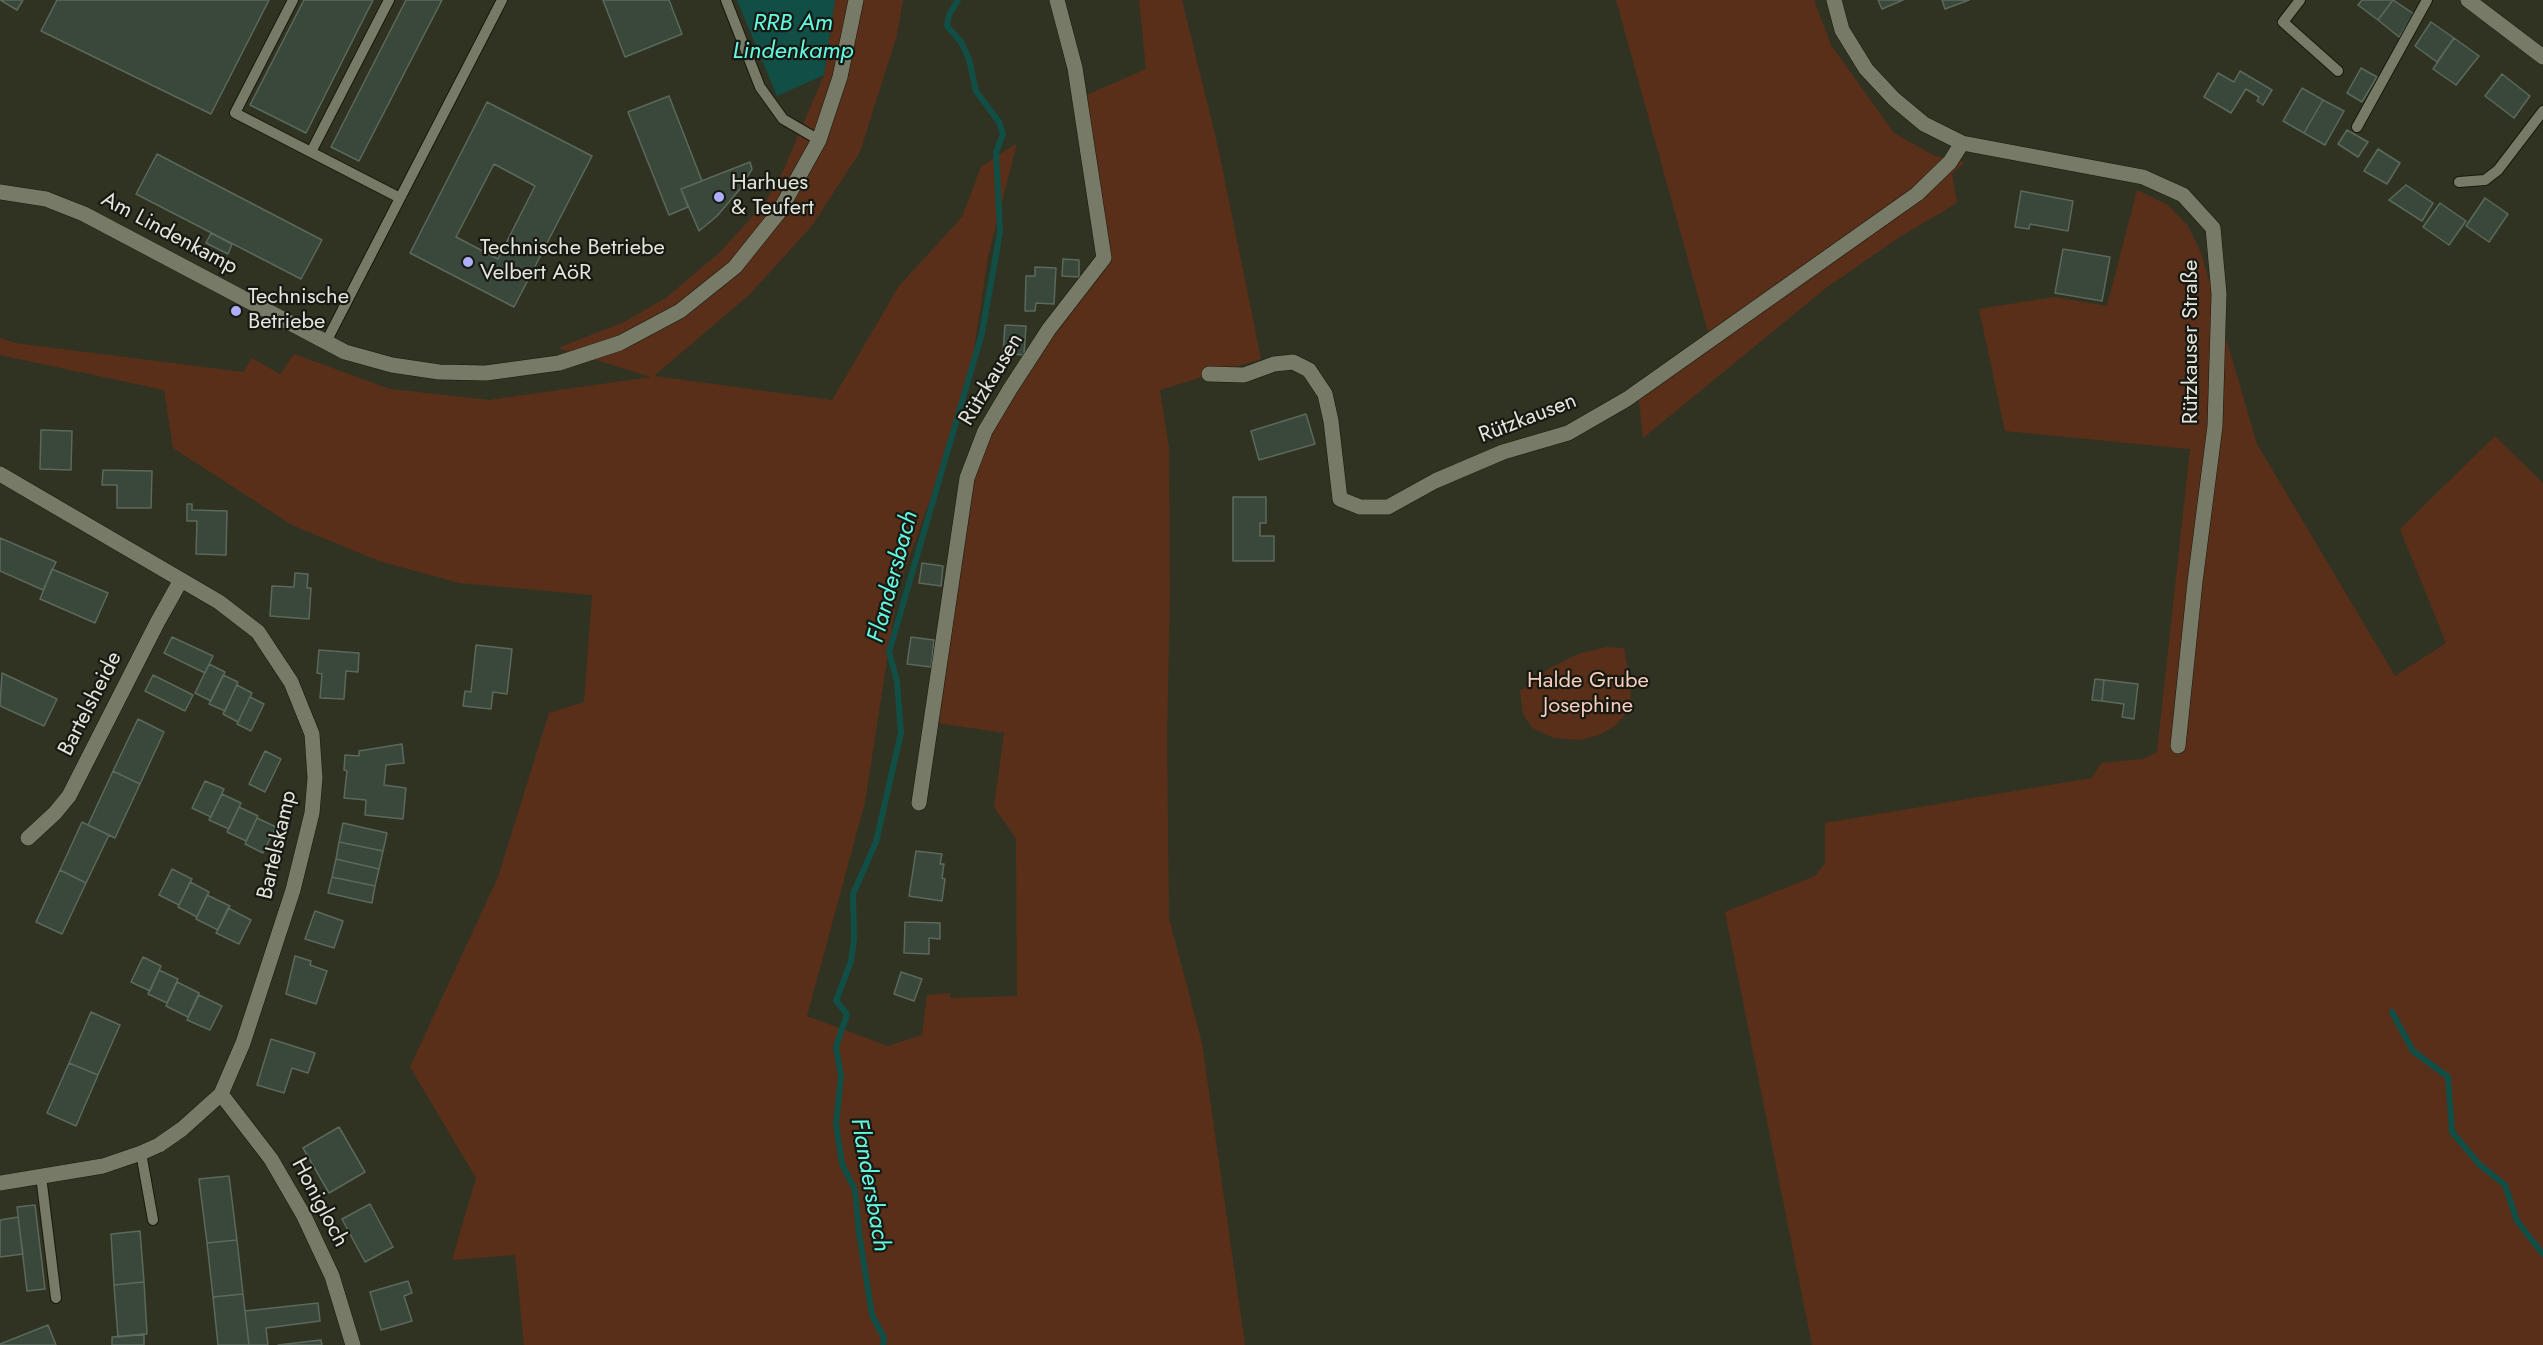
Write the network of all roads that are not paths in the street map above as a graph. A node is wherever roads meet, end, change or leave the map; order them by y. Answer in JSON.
{"nodes":[{"id":1,"x":293,"y":0,"type":"edge"},
{"id":2,"x":389,"y":0,"type":"edge"},
{"id":3,"x":502,"y":0,"type":"edge"},
{"id":4,"x":726,"y":0,"type":"edge"},
{"id":5,"x":856,"y":0,"type":"edge"},
{"id":6,"x":1057,"y":0,"type":"edge"},
{"id":7,"x":1834,"y":0,"type":"edge"},
{"id":8,"x":2300,"y":0,"type":"edge"},
{"id":9,"x":2427,"y":0,"type":"edge"},
{"id":10,"x":2468,"y":0,"type":"edge"},
{"id":11,"x":2543,"y":57,"type":"edge"},
{"id":12,"x":2338,"y":71,"type":"dead end"},
{"id":13,"x":2543,"y":111,"type":"edge"},
{"id":14,"x":2356,"y":127,"type":"dead end"},
{"id":15,"x":819,"y":140,"type":"junction"},
{"id":16,"x":1962,"y":143,"type":"junction"},
{"id":17,"x":311,"y":152,"type":"junction"},
{"id":18,"x":2459,"y":182,"type":"dead end"},
{"id":19,"x":0,"y":192,"type":"edge"},
{"id":20,"x":400,"y":198,"type":"junction"},
{"id":21,"x":326,"y":342,"type":"junction"},
{"id":22,"x":1209,"y":374,"type":"dead end"},
{"id":23,"x":0,"y":474,"type":"edge"},
{"id":24,"x":182,"y":580,"type":"junction"},
{"id":25,"x":2178,"y":746,"type":"dead end"},
{"id":26,"x":919,"y":803,"type":"dead end"},
{"id":27,"x":28,"y":838,"type":"dead end"},
{"id":28,"x":221,"y":1094,"type":"junction"},
{"id":29,"x":141,"y":1153,"type":"junction"},
{"id":30,"x":41,"y":1176,"type":"junction"},
{"id":31,"x":0,"y":1183,"type":"edge"},
{"id":32,"x":153,"y":1220,"type":"dead end"},
{"id":33,"x":56,"y":1298,"type":"dead end"},
{"id":34,"x":353,"y":1345,"type":"edge"}],
"edges":[{"from":1,"to":17,"type":"lane"},
{"from":2,"to":17,"type":"lane"},
{"from":3,"to":20,"type":"lane"},
{"from":4,"to":15,"type":"lane"},
{"from":5,"to":15,"type":"street","name":"Am Lindenkamp"},
{"from":6,"to":26,"type":"street","name":"Rützkausen"},
{"from":7,"to":16,"type":"street","name":"Rützkauser Straße"},
{"from":8,"to":12,"type":"lane"},
{"from":9,"to":14,"type":"lane"},
{"from":10,"to":11,"type":"street"},
{"from":13,"to":18,"type":"lane"},
{"from":15,"to":21,"type":"street","name":"Am Lindenkamp"},
{"from":16,"to":22,"type":"street","name":"Rützkausen"},
{"from":16,"to":25,"type":"street","name":"Rützkauser Straße"},
{"from":17,"to":20,"type":"lane"},
{"from":19,"to":21,"type":"street","name":"Am Lindenkamp"},
{"from":20,"to":21,"type":"lane"},
{"from":23,"to":24,"type":"street","name":"Bartelskamp"},
{"from":24,"to":27,"type":"street","name":"Bartelsheide"},
{"from":24,"to":28,"type":"street","name":"Bartelskamp"},
{"from":28,"to":29,"type":"street","name":"Bartelskamp"},
{"from":28,"to":34,"type":"street","name":"Honigloch"},
{"from":29,"to":30,"type":"street","name":"Bartelskamp"},
{"from":29,"to":32,"type":"lane"},
{"from":30,"to":31,"type":"street","name":"Bartelskamp"},
{"from":30,"to":33,"type":"lane"}]}
